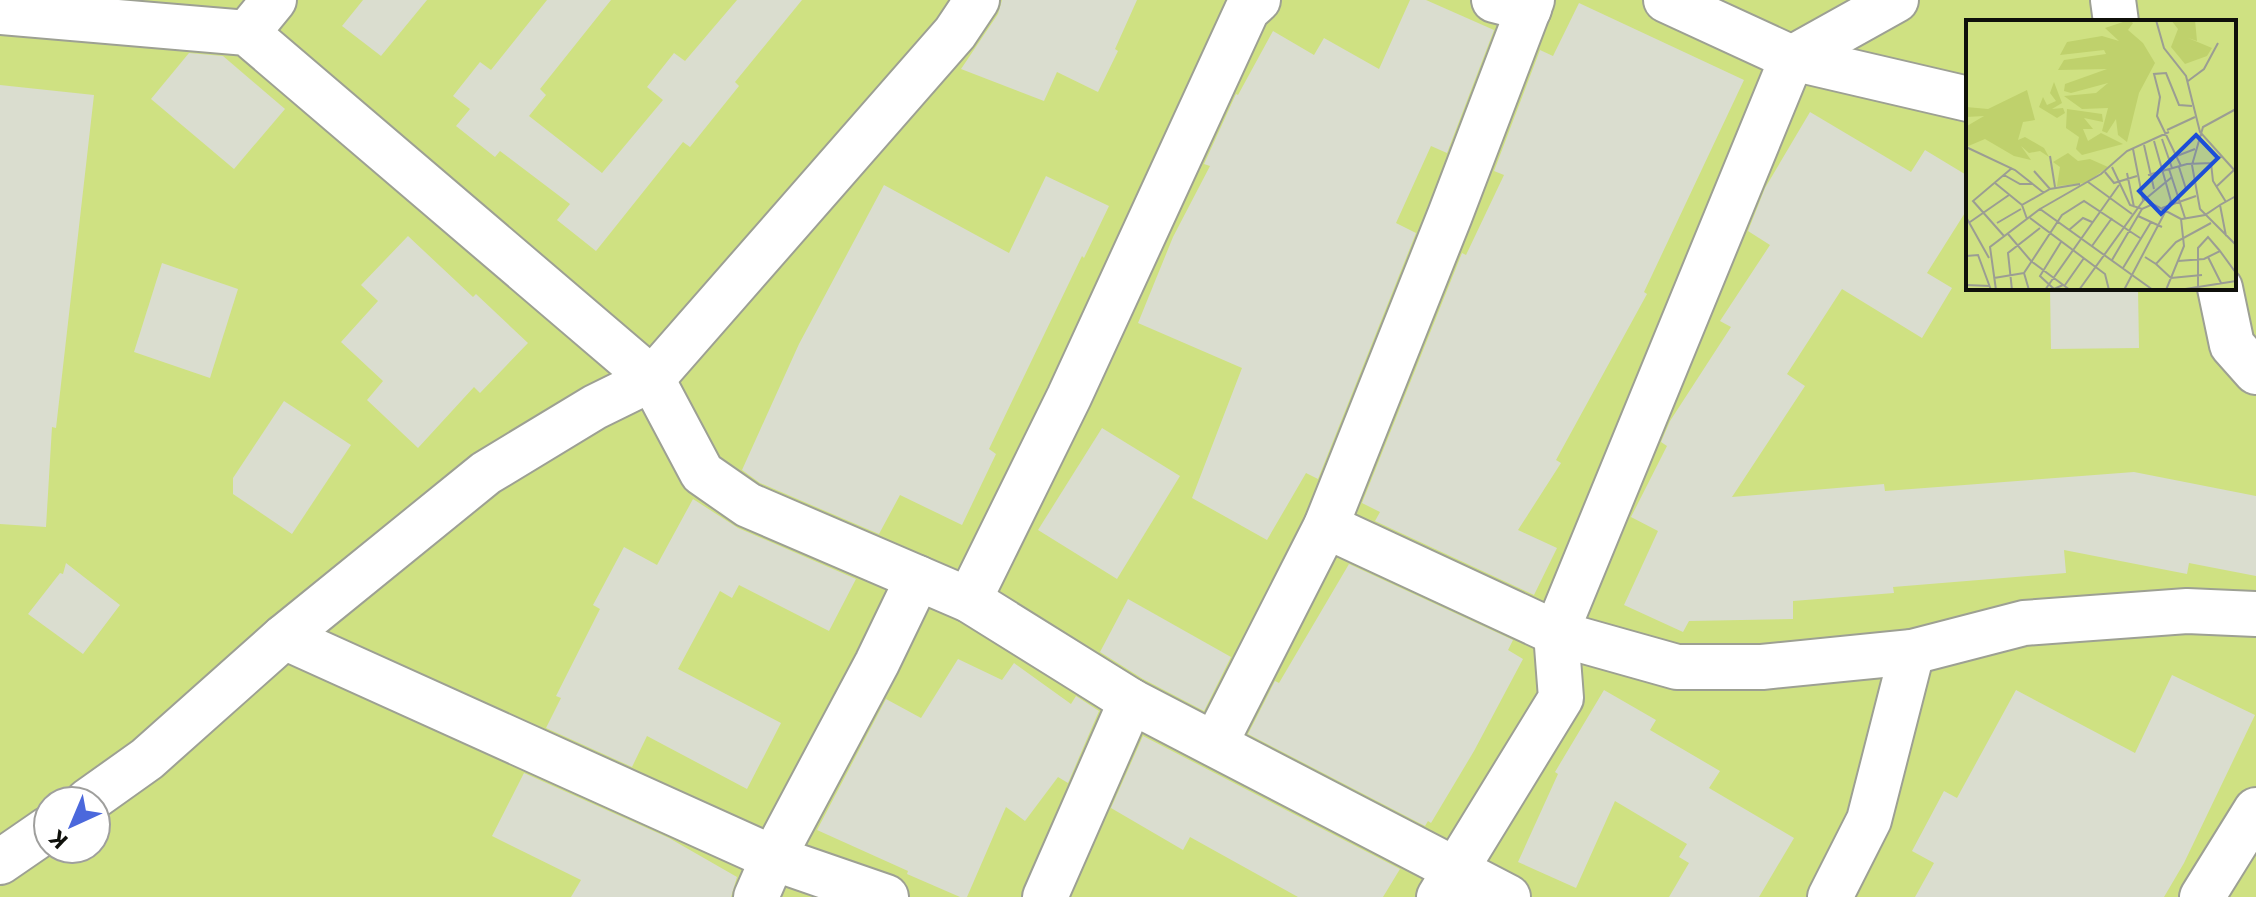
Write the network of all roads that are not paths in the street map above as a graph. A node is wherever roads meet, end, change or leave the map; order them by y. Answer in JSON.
{"nodes":[{"id":1,"x":274,"y":0,"type":"edge"},
{"id":2,"x":977,"y":0,"type":"edge"},
{"id":3,"x":1258,"y":0,"type":"edge"},
{"id":4,"x":1666,"y":0,"type":"edge"},
{"id":5,"x":1896,"y":0,"type":"edge"},
{"id":6,"x":2113,"y":0,"type":"edge"},
{"id":7,"x":1518,"y":3,"type":"edge"},
{"id":8,"x":0,"y":12,"type":"edge"},
{"id":9,"x":2116,"y":20,"type":"edge"},
{"id":10,"x":247,"y":33,"type":"junction"},
{"id":11,"x":1792,"y":58,"type":"junction"},
{"id":12,"x":1966,"y":99,"type":"edge"},
{"id":13,"x":2220,"y":290,"type":"edge"},
{"id":14,"x":2256,"y":372,"type":"edge"},
{"id":15,"x":652,"y":379,"type":"junction"},
{"id":16,"x":1326,"y":526,"type":"junction"},
{"id":17,"x":918,"y":578,"type":"junction"},
{"id":18,"x":969,"y":600,"type":"junction"},
{"id":19,"x":2256,"y":614,"type":"edge"},
{"id":20,"x":1556,"y":633,"type":"junction"},
{"id":21,"x":284,"y":637,"type":"junction"},
{"id":22,"x":1912,"y":652,"type":"junction"},
{"id":23,"x":1131,"y":701,"type":"junction"},
{"id":24,"x":1215,"y":744,"type":"junction"},
{"id":25,"x":110,"y":785,"type":"edge"},
{"id":26,"x":2256,"y":810,"type":"edge"},
{"id":27,"x":32,"y":840,"type":"edge"},
{"id":28,"x":0,"y":862,"type":"edge"},
{"id":29,"x":764,"y":877,"type":"edge"},
{"id":30,"x":1448,"y":883,"type":"edge"},
{"id":31,"x":886,"y":897,"type":"edge"},
{"id":32,"x":1045,"y":897,"type":"edge"},
{"id":33,"x":1508,"y":897,"type":"edge"},
{"id":34,"x":1830,"y":897,"type":"edge"},
{"id":35,"x":2202,"y":897,"type":"edge"}],
"edges":[{"from":1,"to":10,"type":"street"},
{"from":2,"to":15,"type":"street"},
{"from":3,"to":18,"type":"street"},
{"from":4,"to":11,"type":"street"},
{"from":5,"to":11,"type":"street"},
{"from":6,"to":9,"type":"street"},
{"from":7,"to":16,"type":"street"},
{"from":8,"to":10,"type":"street"},
{"from":10,"to":15,"type":"street"},
{"from":11,"to":12,"type":"street"},
{"from":11,"to":20,"type":"street"},
{"from":13,"to":14,"type":"street"},
{"from":15,"to":17,"type":"street"},
{"from":15,"to":21,"type":"street"},
{"from":16,"to":20,"type":"street"},
{"from":16,"to":24,"type":"street"},
{"from":17,"to":18,"type":"street"},
{"from":17,"to":29,"type":"street"},
{"from":18,"to":23,"type":"street"},
{"from":19,"to":22,"type":"street"},
{"from":20,"to":22,"type":"street"},
{"from":20,"to":30,"type":"street"},
{"from":21,"to":25,"type":"street"},
{"from":21,"to":29,"type":"street"},
{"from":22,"to":34,"type":"street"},
{"from":23,"to":24,"type":"street"},
{"from":23,"to":32,"type":"street"},
{"from":24,"to":30,"type":"street"},
{"from":26,"to":35,"type":"street"},
{"from":27,"to":28,"type":"street"},
{"from":29,"to":31,"type":"street"},
{"from":30,"to":33,"type":"street"}]}
